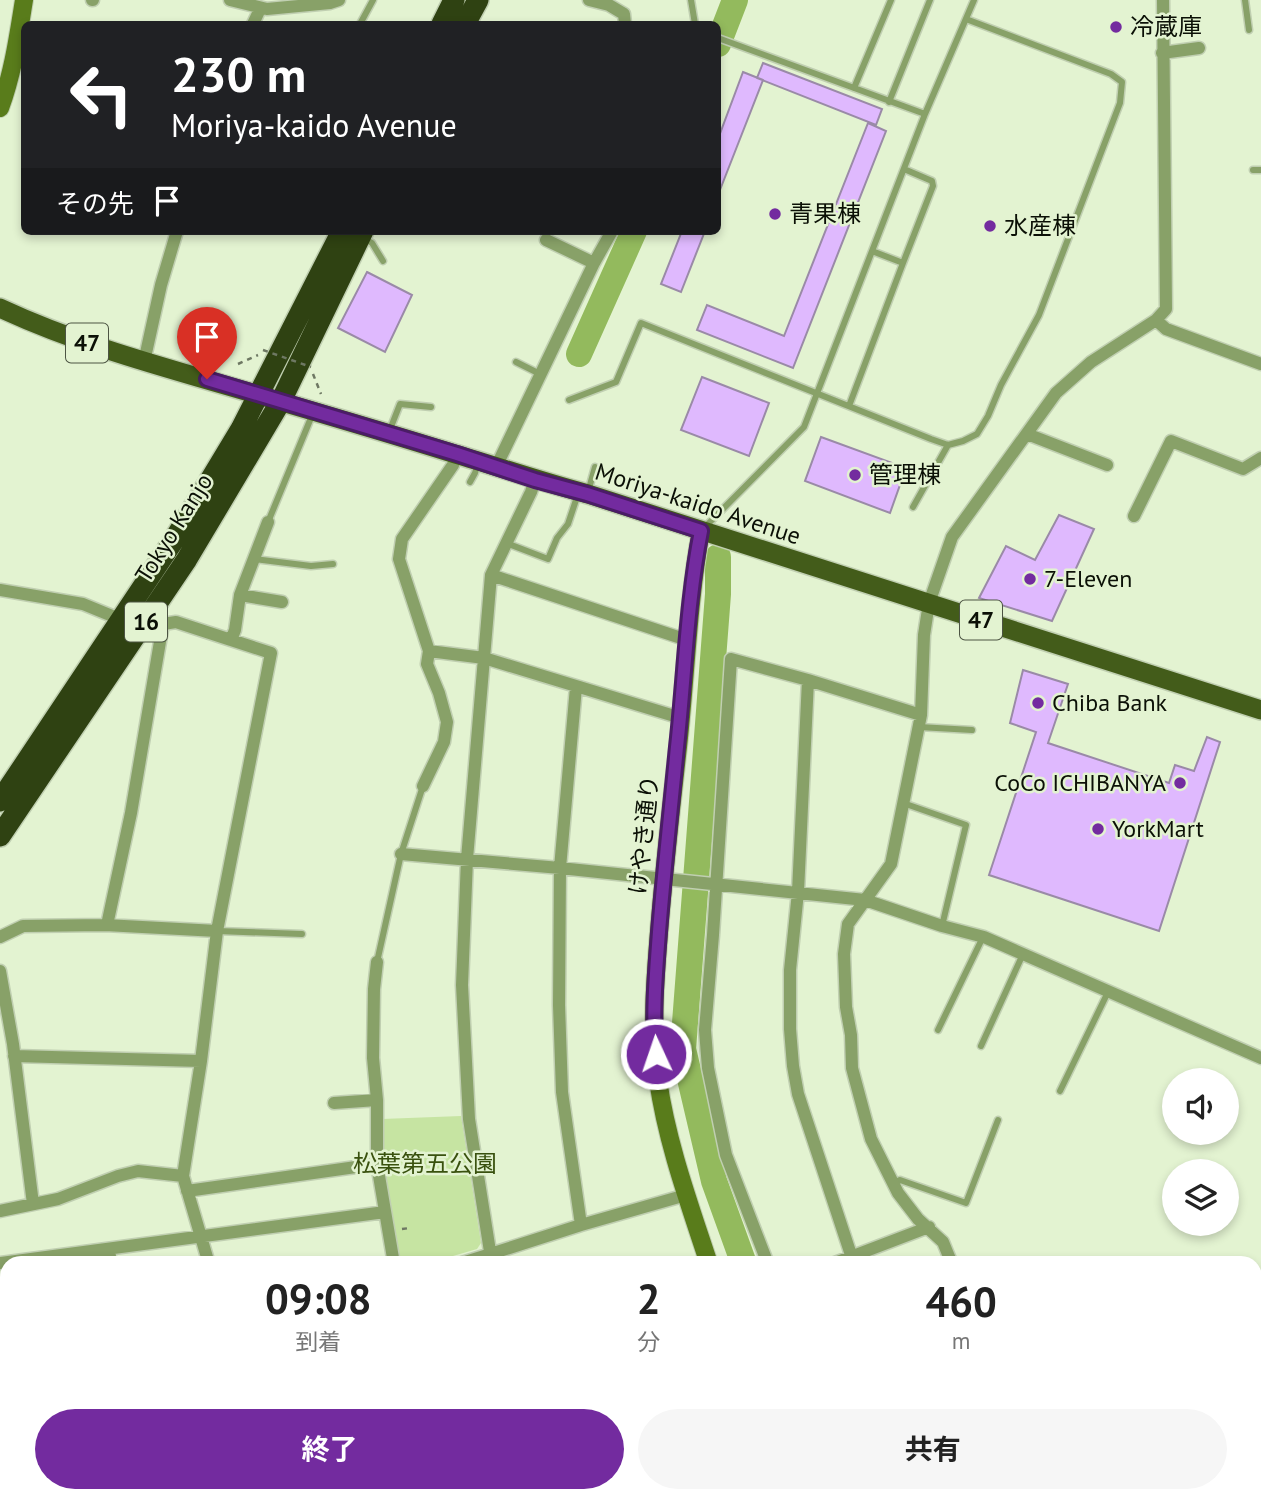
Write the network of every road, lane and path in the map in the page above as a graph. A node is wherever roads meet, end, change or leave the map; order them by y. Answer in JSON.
{"nodes":[{"id":1,"x":24,"y":0,"type":"edge"},
{"id":2,"x":230,"y":0,"type":"edge"},
{"id":3,"x":339,"y":0,"type":"edge"},
{"id":4,"x":373,"y":0,"type":"edge"},
{"id":5,"x":454,"y":0,"type":"edge"},
{"id":6,"x":478,"y":0,"type":"edge"},
{"id":7,"x":589,"y":0,"type":"edge"},
{"id":8,"x":691,"y":0,"type":"edge"},
{"id":9,"x":891,"y":0,"type":"edge"},
{"id":10,"x":930,"y":0,"type":"edge"},
{"id":11,"x":974,"y":0,"type":"edge"},
{"id":12,"x":1163,"y":0,"type":"edge"},
{"id":13,"x":1245,"y":0,"type":"edge"},
{"id":14,"x":310,"y":3,"type":"edge"},
{"id":15,"x":260,"y":9,"type":"junction"},
{"id":16,"x":966,"y":19,"type":"junction"},
{"id":17,"x":254,"y":21,"type":"edge"},
{"id":18,"x":362,"y":21,"type":"edge"},
{"id":19,"x":444,"y":21,"type":"edge"},
{"id":20,"x":467,"y":21,"type":"edge"},
{"id":21,"x":625,"y":21,"type":"edge"},
{"id":22,"x":694,"y":21,"type":"edge"},
{"id":23,"x":1249,"y":30,"type":"dead end"},
{"id":24,"x":721,"y":39,"type":"edge"},
{"id":25,"x":1199,"y":48,"type":"dead end"},
{"id":26,"x":1162,"y":53,"type":"junction"},
{"id":27,"x":854,"y":88,"type":"junction"},
{"id":28,"x":889,"y":102,"type":"junction"},
{"id":29,"x":0,"y":108,"type":"edge"},
{"id":30,"x":925,"y":114,"type":"junction"},
{"id":31,"x":904,"y":169,"type":"junction"},
{"id":32,"x":176,"y":235,"type":"edge"},
{"id":33,"x":354,"y":235,"type":"edge"},
{"id":34,"x":354,"y":235,"type":"edge"},
{"id":35,"x":358,"y":235,"type":"edge"},
{"id":36,"x":610,"y":235,"type":"edge"},
{"id":37,"x":546,"y":240,"type":"dead end"},
{"id":38,"x":872,"y":251,"type":"junction"},
{"id":39,"x":383,"y":261,"type":"dead end"},
{"id":40,"x":594,"y":263,"type":"junction"},
{"id":41,"x":903,"y":263,"type":"junction"},
{"id":42,"x":0,"y":308,"type":"edge"},
{"id":43,"x":1156,"y":320,"type":"junction"},
{"id":44,"x":144,"y":362,"type":"junction"},
{"id":45,"x":516,"y":362,"type":"dead end"},
{"id":46,"x":238,"y":363,"type":"dead end"},
{"id":47,"x":1261,"y":363,"type":"edge"},
{"id":48,"x":540,"y":374,"type":"junction"},
{"id":49,"x":817,"y":393,"type":"junction"},
{"id":50,"x":259,"y":395,"type":"junction"},
{"id":51,"x":569,"y":400,"type":"dead end"},
{"id":52,"x":281,"y":401,"type":"junction"},
{"id":53,"x":317,"y":403,"type":"junction"},
{"id":54,"x":849,"y":406,"type":"junction"},
{"id":55,"x":431,"y":407,"type":"dead end"},
{"id":56,"x":388,"y":434,"type":"junction"},
{"id":57,"x":1027,"y":434,"type":"junction"},
{"id":58,"x":948,"y":445,"type":"junction"},
{"id":59,"x":457,"y":454,"type":"junction"},
{"id":60,"x":1261,"y":458,"type":"edge"},
{"id":61,"x":487,"y":464,"type":"junction"},
{"id":62,"x":1107,"y":465,"type":"dead end"},
{"id":63,"x":595,"y":467,"type":"dead end"},
{"id":64,"x":535,"y":480,"type":"junction"},
{"id":65,"x":470,"y":482,"type":"dead end"},
{"id":66,"x":583,"y":493,"type":"junction"},
{"id":67,"x":913,"y":507,"type":"dead end"},
{"id":68,"x":1133,"y":516,"type":"dead end"},
{"id":69,"x":268,"y":522,"type":"joint"},
{"id":70,"x":701,"y":531,"type":"junction"},
{"id":71,"x":506,"y":543,"type":"junction"},
{"id":72,"x":254,"y":559,"type":"junction"},
{"id":73,"x":333,"y":564,"type":"dead end"},
{"id":74,"x":491,"y":575,"type":"junction"},
{"id":75,"x":0,"y":590,"type":"edge"},
{"id":76,"x":240,"y":594,"type":"junction"},
{"id":77,"x":282,"y":602,"type":"dead end"},
{"id":78,"x":929,"y":603,"type":"junction"},
{"id":79,"x":122,"y":620,"type":"junction"},
{"id":80,"x":157,"y":620,"type":"junction"},
{"id":81,"x":231,"y":640,"type":"junction"},
{"id":82,"x":687,"y":640,"type":"junction"},
{"id":83,"x":429,"y":651,"type":"junction"},
{"id":84,"x":484,"y":658,"type":"junction"},
{"id":85,"x":808,"y":680,"type":"junction"},
{"id":86,"x":576,"y":687,"type":"junction"},
{"id":87,"x":1261,"y":710,"type":"edge"},
{"id":88,"x":681,"y":718,"type":"junction"},
{"id":89,"x":920,"y":721,"type":"junction"},
{"id":90,"x":972,"y":730,"type":"dead end"},
{"id":91,"x":423,"y":786,"type":"joint"},
{"id":92,"x":0,"y":801,"type":"edge"},
{"id":93,"x":903,"y":803,"type":"junction"},
{"id":94,"x":0,"y":836,"type":"edge"},
{"id":95,"x":401,"y":854,"type":"junction"},
{"id":96,"x":467,"y":859,"type":"junction"},
{"id":97,"x":560,"y":868,"type":"junction"},
{"id":98,"x":663,"y":878,"type":"junction"},
{"id":99,"x":716,"y":884,"type":"junction"},
{"id":100,"x":798,"y":892,"type":"junction"},
{"id":101,"x":865,"y":900,"type":"junction"},
{"id":102,"x":107,"y":925,"type":"junction"},
{"id":103,"x":942,"y":926,"type":"junction"},
{"id":104,"x":217,"y":931,"type":"junction"},
{"id":105,"x":302,"y":934,"type":"dead end"},
{"id":106,"x":0,"y":937,"type":"edge"},
{"id":107,"x":984,"y":937,"type":"junction"},
{"id":108,"x":1023,"y":954,"type":"junction"},
{"id":109,"x":377,"y":962,"type":"joint"},
{"id":110,"x":0,"y":971,"type":"edge"},
{"id":111,"x":1109,"y":992,"type":"junction"},
{"id":112,"x":938,"y":1030,"type":"dead end"},
{"id":113,"x":981,"y":1045,"type":"dead end"},
{"id":114,"x":14,"y":1056,"type":"junction"},
{"id":115,"x":1261,"y":1058,"type":"edge"},
{"id":116,"x":201,"y":1060,"type":"junction"},
{"id":117,"x":1060,"y":1091,"type":"dead end"},
{"id":118,"x":377,"y":1100,"type":"junction"},
{"id":119,"x":334,"y":1102,"type":"dead end"},
{"id":120,"x":998,"y":1120,"type":"dead end"},
{"id":121,"x":377,"y":1164,"type":"junction"},
{"id":122,"x":183,"y":1176,"type":"junction"},
{"id":123,"x":894,"y":1183,"type":"junction"},
{"id":124,"x":187,"y":1191,"type":"junction"},
{"id":125,"x":686,"y":1195,"type":"junction"},
{"id":126,"x":33,"y":1204,"type":"junction"},
{"id":127,"x":0,"y":1210,"type":"edge"},
{"id":128,"x":386,"y":1212,"type":"junction"},
{"id":129,"x":581,"y":1225,"type":"junction"},
{"id":130,"x":929,"y":1227,"type":"junction"},
{"id":131,"x":201,"y":1237,"type":"junction"},
{"id":132,"x":109,"y":1249,"type":"junction"},
{"id":133,"x":54,"y":1256,"type":"edge"},
{"id":134,"x":110,"y":1256,"type":"edge"},
{"id":135,"x":207,"y":1256,"type":"edge"},
{"id":136,"x":393,"y":1256,"type":"edge"},
{"id":137,"x":491,"y":1256,"type":"edge"},
{"id":138,"x":499,"y":1256,"type":"edge"},
{"id":139,"x":706,"y":1256,"type":"edge"},
{"id":140,"x":765,"y":1256,"type":"edge"},
{"id":141,"x":852,"y":1256,"type":"edge"},
{"id":142,"x":862,"y":1256,"type":"edge"},
{"id":143,"x":948,"y":1256,"type":"edge"}],
"edges":[{"from":1,"to":29,"type":"street"},
{"from":2,"to":15,"type":"street"},
{"from":3,"to":14,"type":"street"},
{"from":4,"to":18,"type":"lane"},
{"from":5,"to":19,"type":"highway"},
{"from":6,"to":20,"type":"highway"},
{"from":7,"to":21,"type":"street"},
{"from":8,"to":22,"type":"lane"},
{"from":9,"to":27,"type":"lane"},
{"from":10,"to":28,"type":"lane"},
{"from":11,"to":16,"type":"lane"},
{"from":12,"to":26,"type":"street"},
{"from":13,"to":23,"type":"lane"},
{"from":14,"to":15,"type":"street"},
{"from":15,"to":17,"type":"street"},
{"from":16,"to":30,"type":"lane"},
{"from":16,"to":58,"type":"lane"},
{"from":24,"to":27,"type":"lane"},
{"from":25,"to":26,"type":"street"},
{"from":26,"to":43,"type":"street"},
{"from":27,"to":28,"type":"lane"},
{"from":28,"to":30,"type":"lane"},
{"from":30,"to":31,"type":"lane"},
{"from":31,"to":38,"type":"lane"},
{"from":31,"to":41,"type":"lane"},
{"from":32,"to":44,"type":"street"},
{"from":33,"to":50,"type":"highway","name":"Tokyo Kanjo","number":"16"},
{"from":34,"to":52,"type":"highway","name":"Tokyo Kanjo","number":"16"},
{"from":35,"to":39,"type":"lane"},
{"from":36,"to":40,"type":"street"},
{"from":37,"to":40,"type":"street"},
{"from":38,"to":41,"type":"lane"},
{"from":38,"to":49,"type":"lane"},
{"from":40,"to":48,"type":"street"},
{"from":41,"to":54,"type":"lane"},
{"from":42,"to":44,"type":"main road","name":"Moriya-kaido Avenue","number":"47"},
{"from":43,"to":47,"type":"street"},
{"from":43,"to":57,"type":"street"},
{"from":44,"to":50,"type":"main road","name":"Moriya-kaido Avenue","number":"47"},
{"from":45,"to":48,"type":"lane"},
{"from":46,"to":53,"type":"path","bridge":true},
{"from":48,"to":61,"type":"street"},
{"from":49,"to":51,"type":"lane"},
{"from":49,"to":54,"type":"lane"},
{"from":49,"to":70,"type":"lane"},
{"from":50,"to":52,"type":"main road","name":"Moriya-kaido Avenue","number":"47"},
{"from":50,"to":79,"type":"highway","name":"Tokyo Kanjo","number":"16"},
{"from":52,"to":53,"type":"main road","name":"Moriya-kaido Avenue","number":"47"},
{"from":52,"to":80,"type":"highway","name":"Tokyo Kanjo","number":"16"},
{"from":53,"to":56,"type":"main road","name":"Moriya-kaido Avenue","number":"47"},
{"from":53,"to":69,"type":"lane"},
{"from":54,"to":58,"type":"lane"},
{"from":55,"to":56,"type":"lane"},
{"from":56,"to":59,"type":"main road","name":"Moriya-kaido Avenue","number":"47"},
{"from":57,"to":62,"type":"street"},
{"from":57,"to":78,"type":"street"},
{"from":58,"to":67,"type":"lane"},
{"from":59,"to":61,"type":"main road","name":"Moriya-kaido Avenue","number":"47"},
{"from":59,"to":83,"type":"street"},
{"from":60,"to":68,"type":"street"},
{"from":61,"to":64,"type":"main road","name":"Moriya-kaido Avenue","number":"47"},
{"from":61,"to":65,"type":"lane"},
{"from":63,"to":66,"type":"lane"},
{"from":64,"to":66,"type":"main road","name":"Moriya-kaido Avenue","number":"47"},
{"from":64,"to":71,"type":"street"},
{"from":66,"to":70,"type":"main road","name":"Moriya-kaido Avenue","number":"47"},
{"from":66,"to":71,"type":"lane"},
{"from":69,"to":72,"type":"street"},
{"from":70,"to":78,"type":"main road","name":"Moriya-kaido Avenue","number":"47"},
{"from":70,"to":82,"type":"street","name":"けやき通り"},
{"from":71,"to":74,"type":"street"},
{"from":72,"to":73,"type":"lane"},
{"from":72,"to":76,"type":"street"},
{"from":74,"to":82,"type":"street"},
{"from":74,"to":84,"type":"street"},
{"from":75,"to":79,"type":"street"},
{"from":76,"to":77,"type":"street"},
{"from":76,"to":81,"type":"street"},
{"from":78,"to":87,"type":"main road","name":"Moriya-kaido Avenue","number":"47"},
{"from":78,"to":89,"type":"street"},
{"from":79,"to":92,"type":"highway","name":"Tokyo Kanjo","number":"16"},
{"from":80,"to":81,"type":"street"},
{"from":80,"to":94,"type":"highway","name":"Tokyo Kanjo","number":"16"},
{"from":80,"to":102,"type":"street"},
{"from":81,"to":104,"type":"street"},
{"from":82,"to":88,"type":"street","name":"けやき通り"},
{"from":83,"to":84,"type":"street"},
{"from":83,"to":91,"type":"street"},
{"from":84,"to":86,"type":"street"},
{"from":84,"to":96,"type":"street"},
{"from":85,"to":89,"type":"street"},
{"from":85,"to":99,"type":"street"},
{"from":85,"to":100,"type":"street"},
{"from":86,"to":88,"type":"street"},
{"from":86,"to":97,"type":"street"},
{"from":88,"to":98,"type":"street","name":"けやき通り"},
{"from":89,"to":90,"type":"lane"},
{"from":89,"to":93,"type":"street"},
{"from":91,"to":95,"type":"lane"},
{"from":93,"to":101,"type":"street"},
{"from":93,"to":103,"type":"lane"},
{"from":95,"to":96,"type":"street"},
{"from":95,"to":109,"type":"lane"},
{"from":96,"to":97,"type":"street"},
{"from":96,"to":137,"type":"street"},
{"from":97,"to":98,"type":"street"},
{"from":97,"to":129,"type":"street"},
{"from":98,"to":99,"type":"street"},
{"from":98,"to":125,"type":"street","name":"けやき通り"},
{"from":99,"to":100,"type":"street"},
{"from":99,"to":140,"type":"street"},
{"from":100,"to":101,"type":"street"},
{"from":100,"to":141,"type":"street"},
{"from":101,"to":103,"type":"street"},
{"from":101,"to":123,"type":"street"},
{"from":102,"to":104,"type":"street"},
{"from":102,"to":106,"type":"street"},
{"from":103,"to":107,"type":"street"},
{"from":104,"to":105,"type":"lane"},
{"from":104,"to":116,"type":"street"},
{"from":107,"to":108,"type":"street"},
{"from":107,"to":112,"type":"lane"},
{"from":108,"to":111,"type":"street"},
{"from":108,"to":113,"type":"lane"},
{"from":109,"to":118,"type":"street"},
{"from":110,"to":114,"type":"street"},
{"from":111,"to":115,"type":"street"},
{"from":111,"to":117,"type":"lane"},
{"from":114,"to":116,"type":"street"},
{"from":114,"to":126,"type":"street"},
{"from":116,"to":122,"type":"street"},
{"from":118,"to":119,"type":"street"},
{"from":118,"to":121,"type":"street"},
{"from":120,"to":123,"type":"lane"},
{"from":121,"to":124,"type":"street"},
{"from":121,"to":128,"type":"street"},
{"from":122,"to":124,"type":"street"},
{"from":122,"to":126,"type":"street"},
{"from":123,"to":130,"type":"street"},
{"from":124,"to":131,"type":"street"},
{"from":125,"to":129,"type":"street"},
{"from":125,"to":139,"type":"street","name":"けやき通り"},
{"from":126,"to":127,"type":"street"},
{"from":128,"to":131,"type":"street"},
{"from":128,"to":136,"type":"street"},
{"from":129,"to":138,"type":"street"},
{"from":130,"to":142,"type":"street"},
{"from":130,"to":143,"type":"street"},
{"from":131,"to":132,"type":"street"},
{"from":131,"to":135,"type":"street"},
{"from":132,"to":133,"type":"street"},
{"from":132,"to":134,"type":"street"}]}
